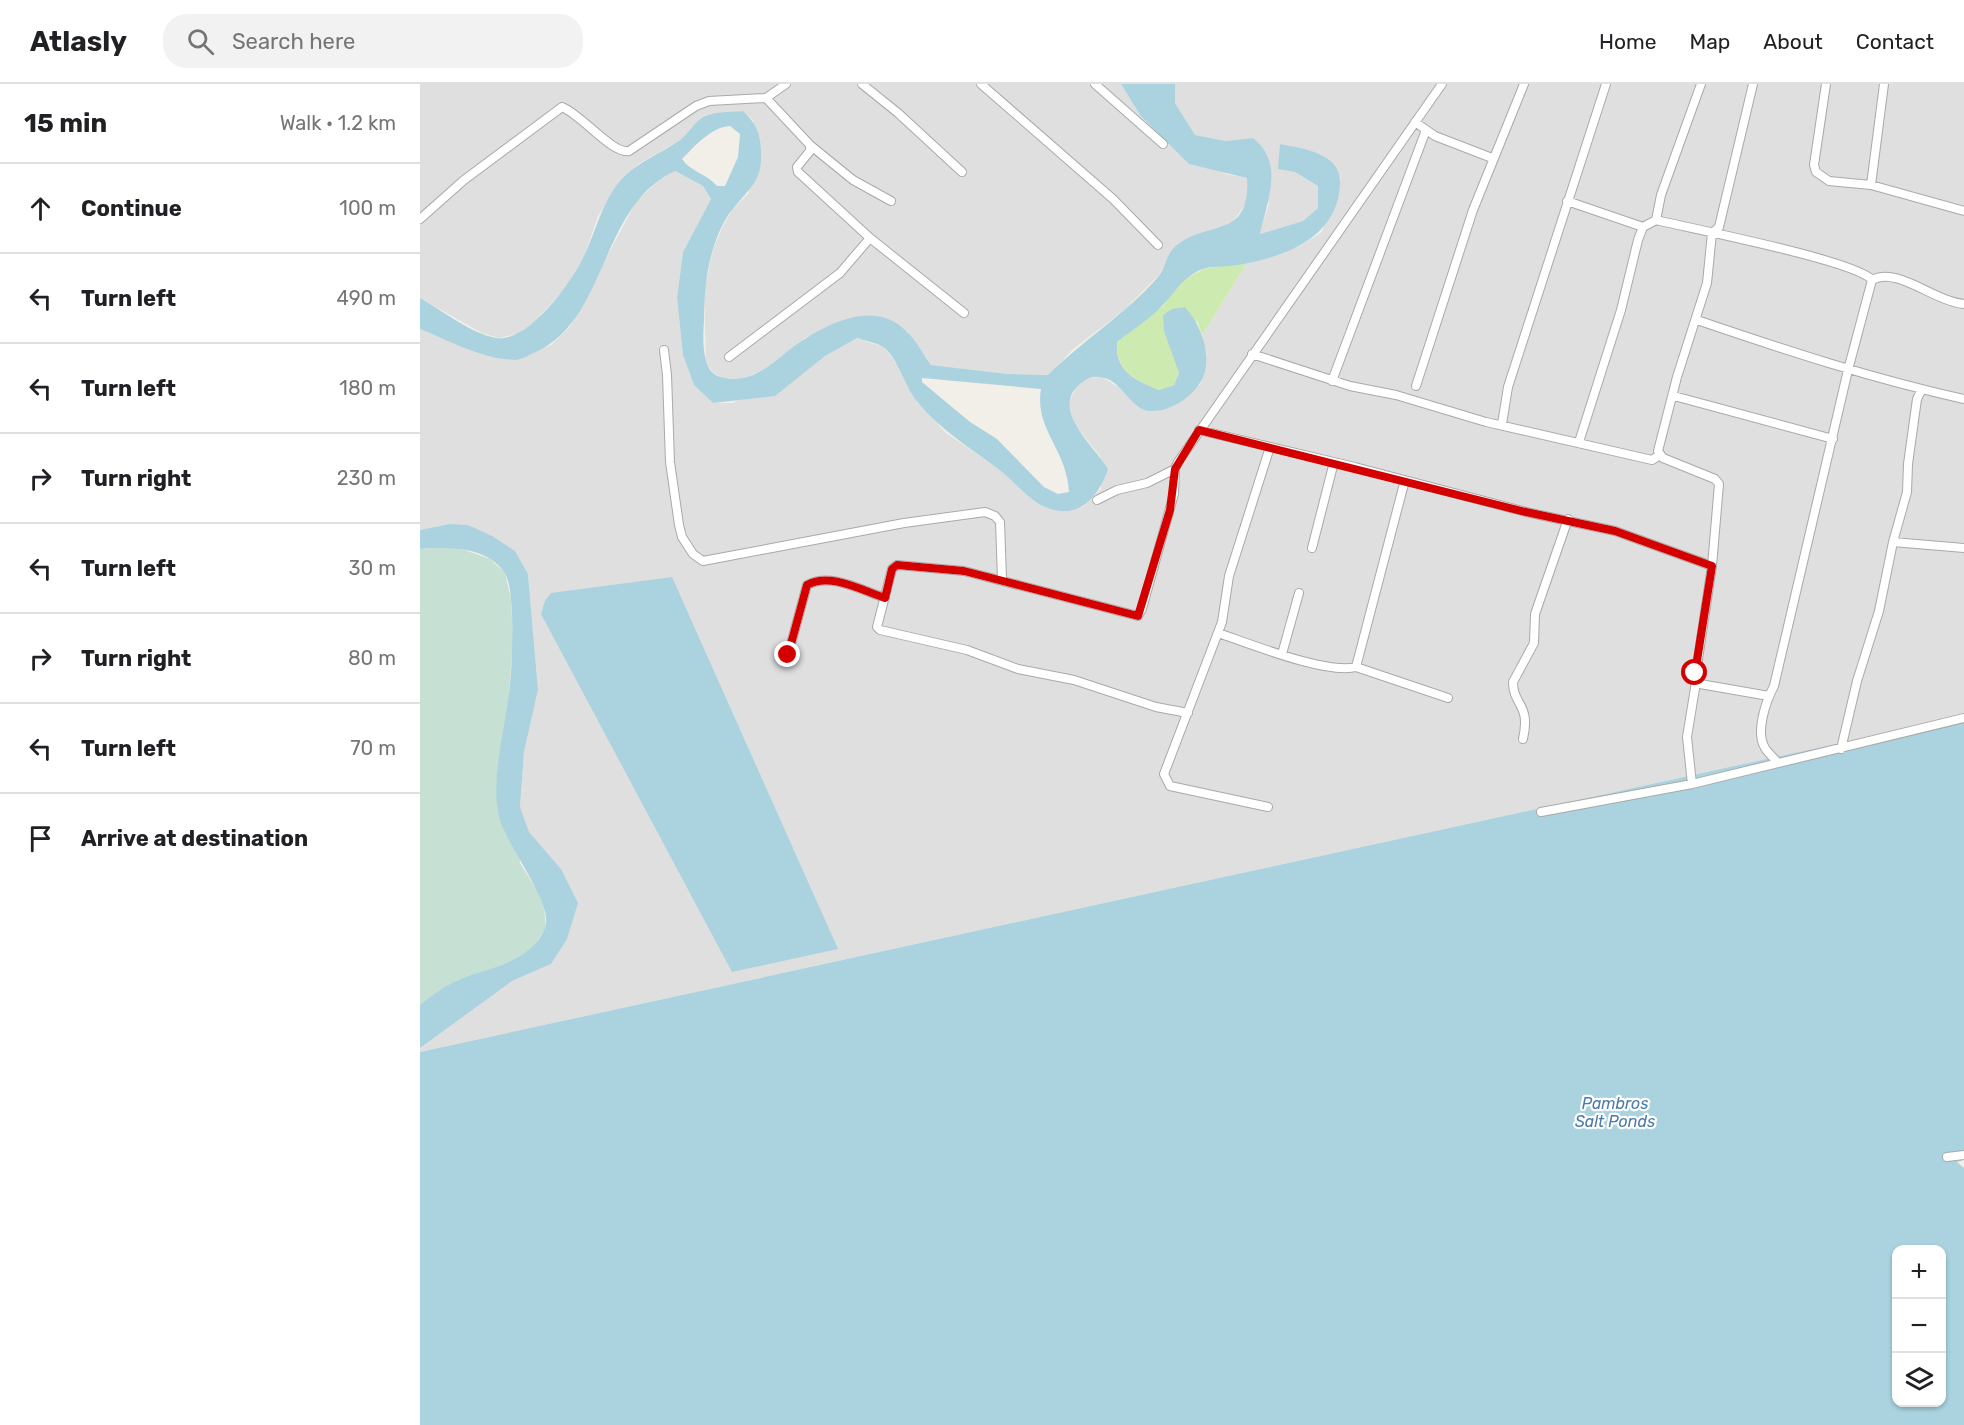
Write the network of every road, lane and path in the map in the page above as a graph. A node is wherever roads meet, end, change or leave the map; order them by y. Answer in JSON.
{"nodes":[{"id":1,"x":786,"y":84,"type":"edge"},
{"id":2,"x":862,"y":84,"type":"edge"},
{"id":3,"x":981,"y":84,"type":"edge"},
{"id":4,"x":1095,"y":84,"type":"edge"},
{"id":5,"x":1442,"y":84,"type":"edge"},
{"id":6,"x":1524,"y":84,"type":"edge"},
{"id":7,"x":1606,"y":84,"type":"edge"},
{"id":8,"x":1701,"y":84,"type":"edge"},
{"id":9,"x":1754,"y":84,"type":"edge"},
{"id":10,"x":1826,"y":84,"type":"edge"},
{"id":11,"x":1884,"y":84,"type":"edge"},
{"id":12,"x":775,"y":87,"type":"edge"},
{"id":13,"x":766,"y":98,"type":"junction"},
{"id":14,"x":1415,"y":122,"type":"junction"},
{"id":15,"x":1426,"y":130,"type":"junction"},
{"id":16,"x":1163,"y":144,"type":"dead end"},
{"id":17,"x":810,"y":145,"type":"junction"},
{"id":18,"x":1492,"y":158,"type":"junction"},
{"id":19,"x":962,"y":172,"type":"dead end"},
{"id":20,"x":1871,"y":185,"type":"junction"},
{"id":21,"x":891,"y":201,"type":"dead end"},
{"id":22,"x":1567,"y":201,"type":"junction"},
{"id":23,"x":1964,"y":211,"type":"edge"},
{"id":24,"x":420,"y":219,"type":"edge"},
{"id":25,"x":1656,"y":220,"type":"junction"},
{"id":26,"x":1643,"y":227,"type":"junction"},
{"id":27,"x":1712,"y":233,"type":"junction"},
{"id":28,"x":870,"y":238,"type":"junction"},
{"id":29,"x":1158,"y":245,"type":"dead end"},
{"id":30,"x":1872,"y":280,"type":"junction"},
{"id":31,"x":1964,"y":304,"type":"edge"},
{"id":32,"x":964,"y":313,"type":"dead end"},
{"id":33,"x":1697,"y":320,"type":"junction"},
{"id":34,"x":663,"y":350,"type":"dead end"},
{"id":35,"x":1252,"y":354,"type":"junction"},
{"id":36,"x":729,"y":357,"type":"dead end"},
{"id":37,"x":1848,"y":370,"type":"junction"},
{"id":38,"x":1332,"y":381,"type":"junction"},
{"id":39,"x":1416,"y":386,"type":"dead end"},
{"id":40,"x":1921,"y":391,"type":"junction"},
{"id":41,"x":1674,"y":396,"type":"junction"},
{"id":42,"x":1964,"y":399,"type":"edge"},
{"id":43,"x":1502,"y":424,"type":"junction"},
{"id":44,"x":1199,"y":430,"type":"junction"},
{"id":45,"x":1833,"y":439,"type":"junction"},
{"id":46,"x":1579,"y":442,"type":"junction"},
{"id":47,"x":1270,"y":447,"type":"junction"},
{"id":48,"x":1660,"y":454,"type":"junction"},
{"id":49,"x":1334,"y":462,"type":"junction"},
{"id":50,"x":1175,"y":469,"type":"junction"},
{"id":51,"x":1405,"y":480,"type":"junction"},
{"id":52,"x":1096,"y":500,"type":"dead end"},
{"id":53,"x":1568,"y":519,"type":"junction"},
{"id":54,"x":1893,"y":542,"type":"junction"},
{"id":55,"x":1312,"y":548,"type":"dead end"},
{"id":56,"x":1964,"y":548,"type":"edge"},
{"id":57,"x":1712,"y":566,"type":"junction"},
{"id":58,"x":1002,"y":579,"type":"junction"},
{"id":59,"x":1299,"y":593,"type":"dead end"},
{"id":60,"x":885,"y":598,"type":"junction"},
{"id":61,"x":1218,"y":633,"type":"junction"},
{"id":62,"x":1282,"y":654,"type":"junction"},
{"id":63,"x":788,"y":655,"type":"dead end"},
{"id":64,"x":1356,"y":667,"type":"junction"},
{"id":65,"x":1696,"y":682,"type":"junction"},
{"id":66,"x":1769,"y":696,"type":"junction"},
{"id":67,"x":1448,"y":698,"type":"dead end"},
{"id":68,"x":1188,"y":713,"type":"junction"},
{"id":69,"x":1964,"y":718,"type":"edge"},
{"id":70,"x":1523,"y":739,"type":"dead end"},
{"id":71,"x":1841,"y":748,"type":"junction"},
{"id":72,"x":1778,"y":763,"type":"junction"},
{"id":73,"x":1692,"y":784,"type":"junction"},
{"id":74,"x":1268,"y":807,"type":"dead end"},
{"id":75,"x":1540,"y":812,"type":"dead end"},
{"id":76,"x":1964,"y":1155,"type":"edge"},
{"id":77,"x":1947,"y":1157,"type":"dead end"}],
"edges":[{"from":1,"to":12,"type":"street"},
{"from":2,"to":19,"type":"street"},
{"from":3,"to":29,"type":"street"},
{"from":4,"to":16,"type":"street"},
{"from":5,"to":14,"type":"street"},
{"from":6,"to":18,"type":"street"},
{"from":7,"to":22,"type":"street"},
{"from":8,"to":25,"type":"street"},
{"from":9,"to":27,"type":"street"},
{"from":10,"to":20,"type":"street"},
{"from":11,"to":20,"type":"street"},
{"from":12,"to":13,"type":"street"},
{"from":13,"to":17,"type":"street"},
{"from":13,"to":24,"type":"street"},
{"from":14,"to":15,"type":"street"},
{"from":14,"to":35,"type":"street"},
{"from":15,"to":18,"type":"street"},
{"from":15,"to":38,"type":"street"},
{"from":17,"to":21,"type":"street"},
{"from":17,"to":28,"type":"street"},
{"from":18,"to":39,"type":"street"},
{"from":20,"to":23,"type":"street"},
{"from":22,"to":26,"type":"street"},
{"from":22,"to":43,"type":"street"},
{"from":25,"to":26,"type":"street"},
{"from":25,"to":27,"type":"street"},
{"from":26,"to":46,"type":"street"},
{"from":27,"to":30,"type":"street"},
{"from":27,"to":33,"type":"street"},
{"from":28,"to":32,"type":"street"},
{"from":28,"to":36,"type":"street"},
{"from":30,"to":31,"type":"street"},
{"from":30,"to":37,"type":"street"},
{"from":33,"to":37,"type":"street"},
{"from":33,"to":41,"type":"street"},
{"from":34,"to":58,"type":"street"},
{"from":35,"to":38,"type":"street"},
{"from":35,"to":44,"type":"street"},
{"from":37,"to":40,"type":"street"},
{"from":37,"to":45,"type":"street"},
{"from":38,"to":43,"type":"street"},
{"from":40,"to":42,"type":"street"},
{"from":40,"to":54,"type":"street"},
{"from":41,"to":45,"type":"street"},
{"from":41,"to":48,"type":"street"},
{"from":43,"to":46,"type":"street"},
{"from":44,"to":47,"type":"street"},
{"from":44,"to":50,"type":"street"},
{"from":45,"to":66,"type":"street"},
{"from":46,"to":48,"type":"street"},
{"from":47,"to":49,"type":"street"},
{"from":47,"to":61,"type":"street"},
{"from":48,"to":57,"type":"street"},
{"from":49,"to":51,"type":"street"},
{"from":49,"to":55,"type":"street"},
{"from":50,"to":52,"type":"street"},
{"from":50,"to":58,"type":"street"},
{"from":51,"to":53,"type":"street"},
{"from":51,"to":64,"type":"street"},
{"from":53,"to":57,"type":"street"},
{"from":53,"to":70,"type":"street"},
{"from":54,"to":56,"type":"street"},
{"from":54,"to":71,"type":"street"},
{"from":57,"to":65,"type":"street"},
{"from":58,"to":60,"type":"street"},
{"from":59,"to":62,"type":"street"},
{"from":60,"to":63,"type":"street"},
{"from":60,"to":68,"type":"street"},
{"from":61,"to":62,"type":"street"},
{"from":61,"to":68,"type":"street"},
{"from":62,"to":64,"type":"street"},
{"from":64,"to":67,"type":"street"},
{"from":65,"to":66,"type":"street"},
{"from":65,"to":73,"type":"street"},
{"from":66,"to":72,"type":"street"},
{"from":68,"to":74,"type":"street"},
{"from":69,"to":71,"type":"street"},
{"from":71,"to":72,"type":"street"},
{"from":72,"to":73,"type":"street"},
{"from":73,"to":75,"type":"street"},
{"from":76,"to":77,"type":"street"}]}
